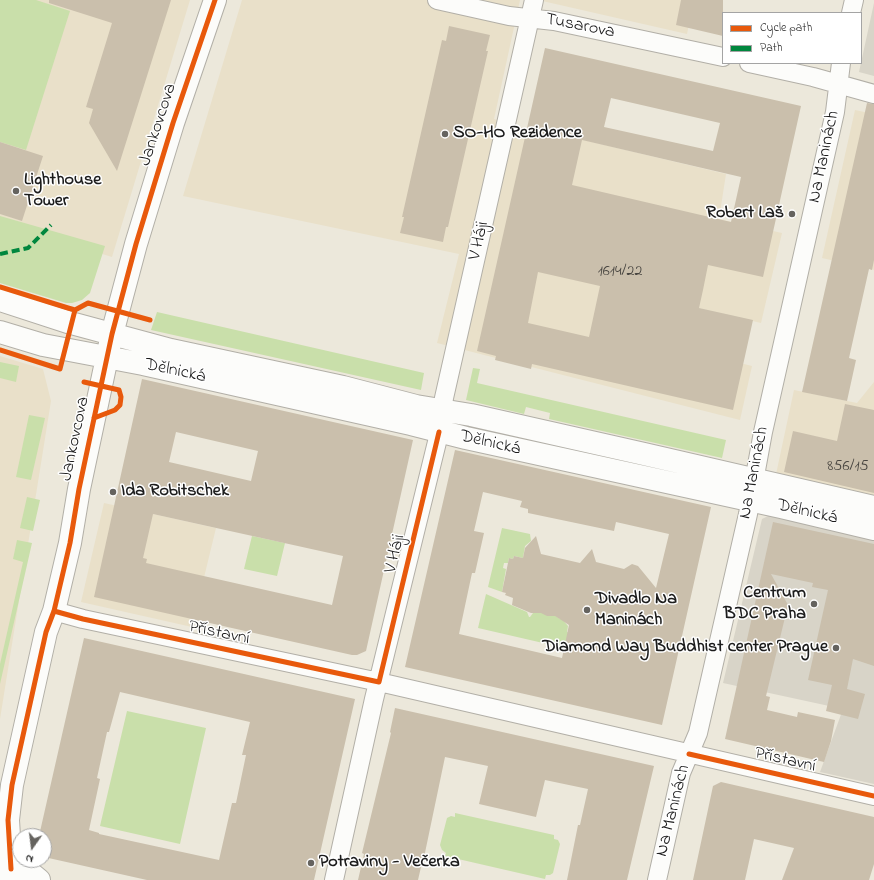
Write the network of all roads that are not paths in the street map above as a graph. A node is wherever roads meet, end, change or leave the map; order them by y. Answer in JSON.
{"nodes":[{"id":1,"x":215,"y":0,"type":"edge"},
{"id":2,"x":437,"y":0,"type":"edge"},
{"id":3,"x":534,"y":0,"type":"edge"},
{"id":4,"x":854,"y":0,"type":"edge"},
{"id":5,"x":852,"y":12,"type":"edge"},
{"id":6,"x":530,"y":17,"type":"junction"},
{"id":7,"x":722,"y":57,"type":"edge"},
{"id":8,"x":753,"y":64,"type":"edge"},
{"id":9,"x":840,"y":64,"type":"edge"},
{"id":10,"x":839,"y":85,"type":"junction"},
{"id":11,"x":874,"y":94,"type":"edge"},
{"id":12,"x":0,"y":300,"type":"edge"},
{"id":13,"x":0,"y":332,"type":"edge"},
{"id":14,"x":112,"y":334,"type":"junction"},
{"id":15,"x":107,"y":358,"type":"junction"},
{"id":16,"x":443,"y":410,"type":"junction"},
{"id":17,"x":439,"y":432,"type":"junction"},
{"id":18,"x":754,"y":479,"type":"junction"},
{"id":19,"x":750,"y":500,"type":"junction"},
{"id":20,"x":874,"y":507,"type":"edge"},
{"id":21,"x":874,"y":528,"type":"edge"},
{"id":22,"x":54,"y":611,"type":"junction"},
{"id":23,"x":379,"y":682,"type":"junction"},
{"id":24,"x":689,"y":754,"type":"junction"},
{"id":25,"x":874,"y":796,"type":"edge"},
{"id":26,"x":6,"y":871,"type":"edge"},
{"id":27,"x":39,"y":880,"type":"edge"},
{"id":28,"x":334,"y":880,"type":"edge"},
{"id":29,"x":657,"y":880,"type":"edge"}],
"edges":[{"from":1,"to":14,"type":"street","name":"Jankovcova"},
{"from":2,"to":6,"type":"street","name":"Tusarova"},
{"from":3,"to":6,"type":"street","name":"V Háji"},
{"from":4,"to":5,"type":"street"},
{"from":6,"to":7,"type":"street","name":"Tusarova"},
{"from":6,"to":16,"type":"street","name":"V Háji"},
{"from":8,"to":10,"type":"street"},
{"from":9,"to":10,"type":"street","name":"Na Maninách"},
{"from":10,"to":11,"type":"street"},
{"from":10,"to":18,"type":"street","name":"Na Maninách"},
{"from":12,"to":14,"type":"street","name":"Dělnická"},
{"from":13,"to":15,"type":"street","name":"Dělnická"},
{"from":14,"to":15,"type":"street","name":"Jankovcova"},
{"from":14,"to":16,"type":"street","name":"Dělnická"},
{"from":15,"to":17,"type":"street","name":"Dělnická"},
{"from":15,"to":22,"type":"street","name":"Jankovcova"},
{"from":16,"to":17,"type":"street","name":"V Háji"},
{"from":16,"to":18,"type":"street","name":"Dělnická"},
{"from":17,"to":19,"type":"street","name":"Dělnická"},
{"from":17,"to":23,"type":"street","name":"V Háji"},
{"from":18,"to":19,"type":"street","name":"Na Maninách"},
{"from":18,"to":20,"type":"street","name":"Dělnická"},
{"from":19,"to":21,"type":"street","name":"Dělnická"},
{"from":19,"to":24,"type":"street","name":"Na Maninách"},
{"from":22,"to":23,"type":"street","name":"Přístavní"},
{"from":22,"to":26,"type":"street","name":"Jankovcova"},
{"from":23,"to":24,"type":"street","name":"Přístavní"},
{"from":23,"to":28,"type":"street","name":"V Háji"},
{"from":24,"to":25,"type":"street","name":"Přístavní"},
{"from":24,"to":29,"type":"street","name":"Na Maninách"},
{"from":26,"to":27,"type":"street","name":"Jankovcova"}]}
